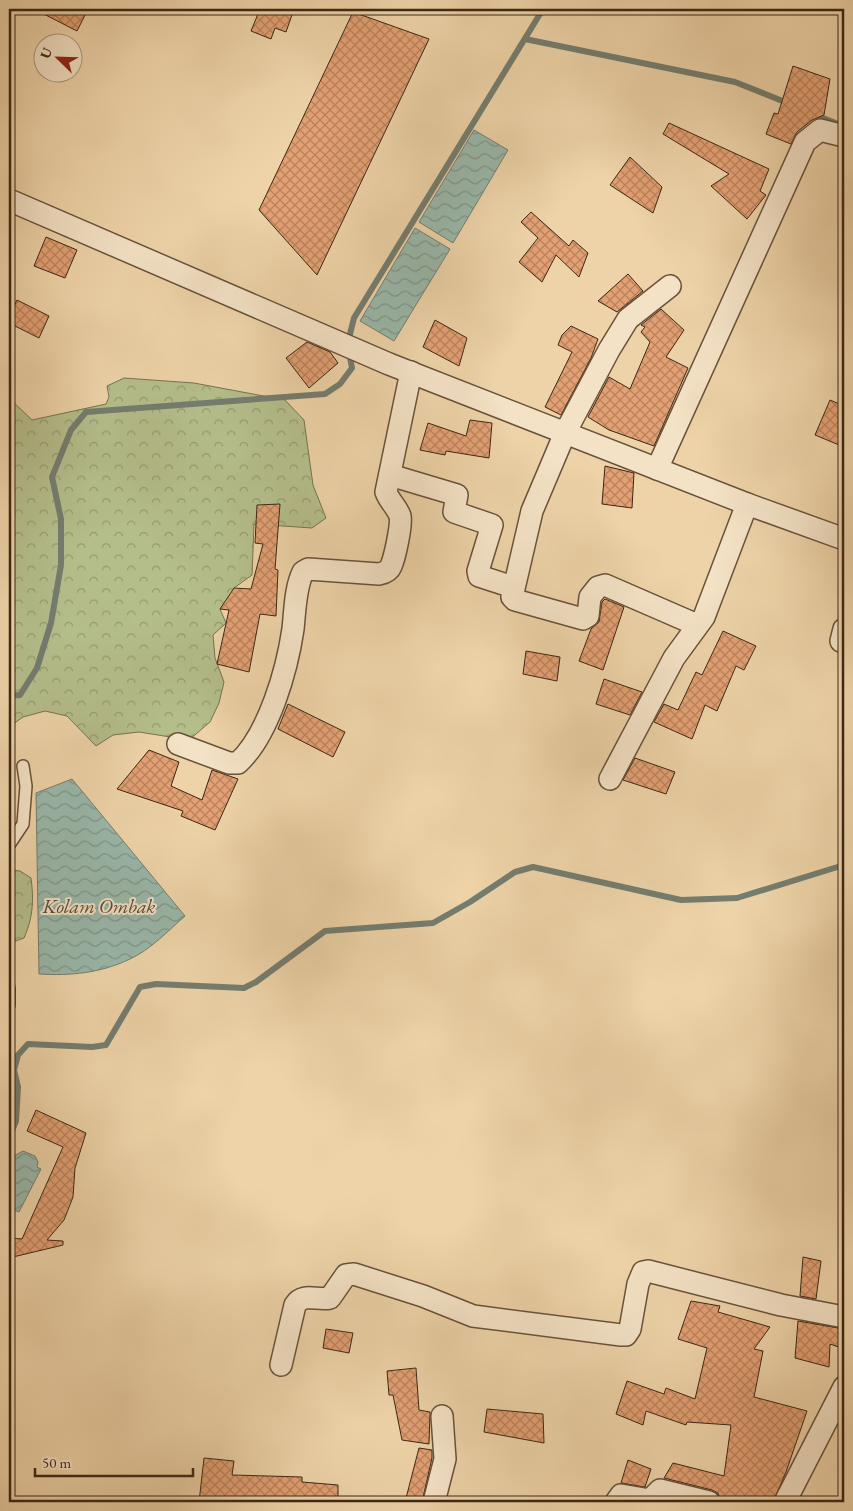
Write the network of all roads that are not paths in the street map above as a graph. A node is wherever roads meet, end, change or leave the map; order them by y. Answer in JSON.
{"nodes":[{"id":1,"x":844,"y":136,"type":"edge"},
{"id":2,"x":9,"y":200,"type":"edge"},
{"id":3,"x":670,"y":286,"type":"dead end"},
{"id":4,"x":411,"y":372,"type":"junction"},
{"id":5,"x":565,"y":433,"type":"junction"},
{"id":6,"x":657,"y":469,"type":"junction"},
{"id":7,"x":390,"y":475,"type":"junction"},
{"id":8,"x":747,"y":504,"type":"junction"},
{"id":9,"x":844,"y":539,"type":"edge"},
{"id":10,"x":513,"y":587,"type":"junction"},
{"id":11,"x":698,"y":626,"type":"junction"},
{"id":12,"x":178,"y":744,"type":"dead end"},
{"id":13,"x":23,"y":766,"type":"dead end"},
{"id":14,"x":610,"y":779,"type":"dead end"},
{"id":15,"x":9,"y":845,"type":"edge"},
{"id":16,"x":9,"y":988,"type":"edge"},
{"id":17,"x":9,"y":1005,"type":"edge"},
{"id":18,"x":844,"y":1317,"type":"edge"},
{"id":19,"x":281,"y":1365,"type":"dead end"},
{"id":20,"x":844,"y":1387,"type":"edge"},
{"id":21,"x":442,"y":1416,"type":"dead end"},
{"id":22,"x":434,"y":1502,"type":"edge"},
{"id":23,"x":616,"y":1502,"type":"edge"},
{"id":24,"x":709,"y":1502,"type":"edge"},
{"id":25,"x":785,"y":1502,"type":"edge"}],
"edges":[{"from":1,"to":6,"type":"street"},
{"from":2,"to":4,"type":"street"},
{"from":3,"to":5,"type":"street"},
{"from":4,"to":5,"type":"street"},
{"from":4,"to":7,"type":"street"},
{"from":5,"to":6,"type":"street"},
{"from":5,"to":10,"type":"street"},
{"from":6,"to":8,"type":"street"},
{"from":7,"to":10,"type":"street"},
{"from":7,"to":12,"type":"street"},
{"from":8,"to":9,"type":"street"},
{"from":8,"to":11,"type":"street"},
{"from":10,"to":11,"type":"street"},
{"from":11,"to":14,"type":"street"},
{"from":13,"to":15,"type":"lane"},
{"from":16,"to":17,"type":"lane"},
{"from":18,"to":19,"type":"street"},
{"from":20,"to":25,"type":"street"},
{"from":21,"to":22,"type":"street"},
{"from":23,"to":24,"type":"street"}]}
